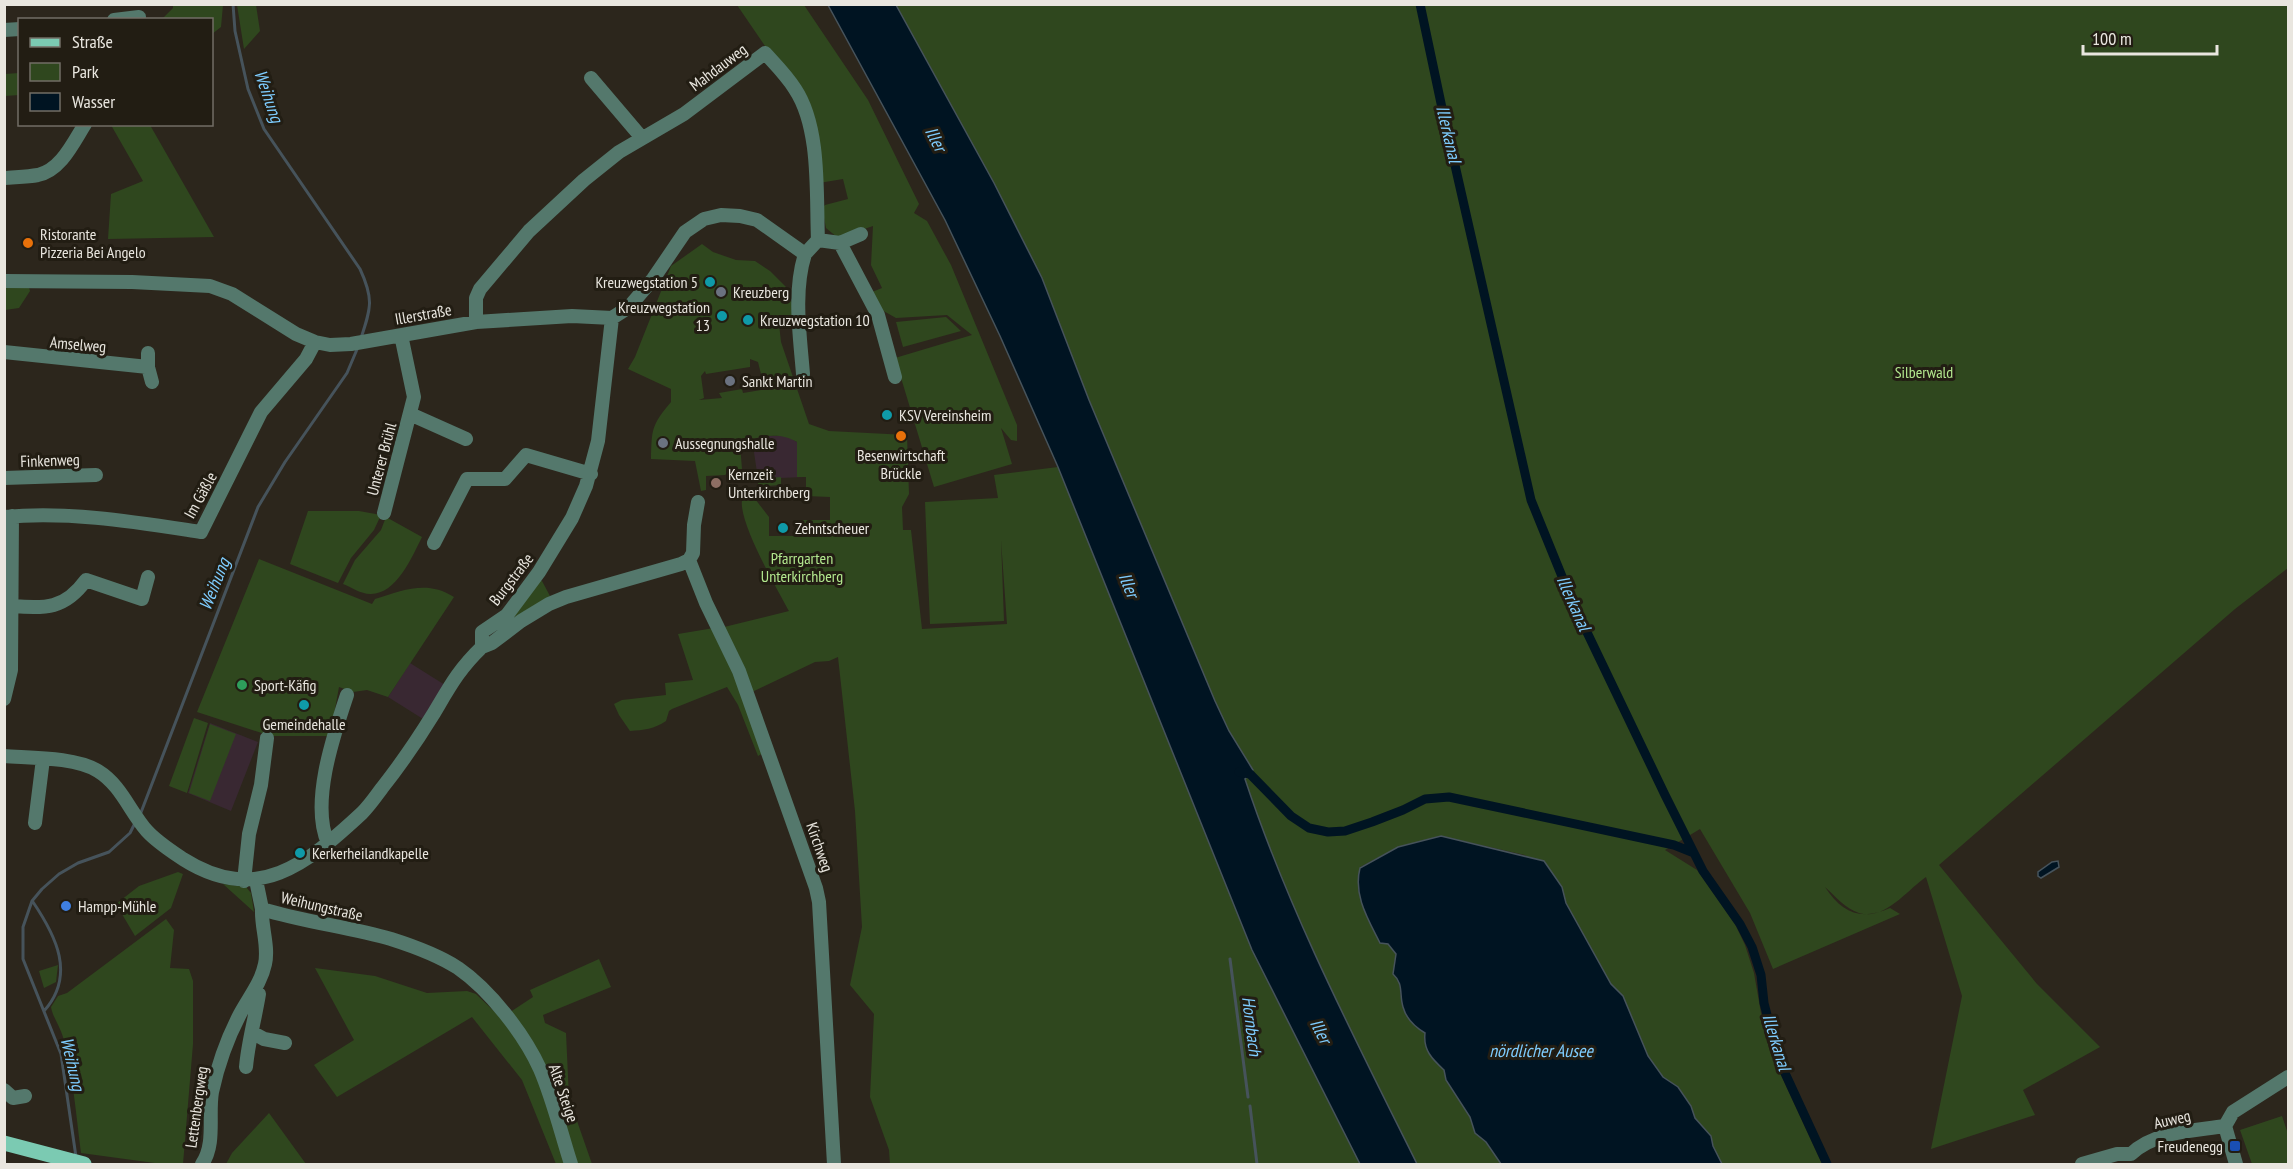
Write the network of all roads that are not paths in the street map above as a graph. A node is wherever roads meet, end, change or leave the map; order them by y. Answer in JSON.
{"nodes":[{"id":1,"x":140,"y":14,"type":"edge"},
{"id":2,"x":123,"y":18,"type":"edge"},
{"id":3,"x":591,"y":78,"type":"dead end"},
{"id":4,"x":84,"y":126,"type":"edge"},
{"id":5,"x":642,"y":138,"type":"junction"},
{"id":6,"x":4,"y":178,"type":"edge"},
{"id":7,"x":861,"y":234,"type":"dead end"},
{"id":8,"x":818,"y":240,"type":"junction"},
{"id":9,"x":840,"y":243,"type":"junction"},
{"id":10,"x":805,"y":255,"type":"junction"},
{"id":11,"x":4,"y":281,"type":"edge"},
{"id":12,"x":612,"y":318,"type":"junction"},
{"id":13,"x":476,"y":322,"type":"junction"},
{"id":14,"x":400,"y":335,"type":"junction"},
{"id":15,"x":315,"y":342,"type":"junction"},
{"id":16,"x":4,"y":352,"type":"edge"},
{"id":17,"x":803,"y":374,"type":"dead end"},
{"id":18,"x":895,"y":377,"type":"dead end"},
{"id":19,"x":152,"y":382,"type":"dead end"},
{"id":20,"x":410,"y":414,"type":"junction"},
{"id":21,"x":466,"y":439,"type":"dead end"},
{"id":22,"x":589,"y":473,"type":"junction"},
{"id":23,"x":96,"y":475,"type":"dead end"},
{"id":24,"x":4,"y":478,"type":"edge"},
{"id":25,"x":699,"y":502,"type":"dead end"},
{"id":26,"x":384,"y":513,"type":"dead end"},
{"id":27,"x":8,"y":517,"type":"edge"},
{"id":28,"x":434,"y":543,"type":"dead end"},
{"id":29,"x":689,"y":560,"type":"junction"},
{"id":30,"x":148,"y":577,"type":"dead end"},
{"id":31,"x":13,"y":606,"type":"junction"},
{"id":32,"x":482,"y":647,"type":"junction"},
{"id":33,"x":347,"y":694,"type":"dead end"},
{"id":34,"x":4,"y":699,"type":"edge"},
{"id":35,"x":267,"y":738,"type":"dead end"},
{"id":36,"x":4,"y":756,"type":"edge"},
{"id":37,"x":43,"y":759,"type":"junction"},
{"id":38,"x":35,"y":823,"type":"dead end"},
{"id":39,"x":328,"y":843,"type":"junction"},
{"id":40,"x":250,"y":880,"type":"junction"},
{"id":41,"x":262,"y":909,"type":"junction"},
{"id":42,"x":255,"y":990,"type":"junction"},
{"id":43,"x":253,"y":1033,"type":"junction"},
{"id":44,"x":520,"y":1034,"type":"joint"},
{"id":45,"x":285,"y":1043,"type":"dead end"},
{"id":46,"x":246,"y":1067,"type":"dead end"},
{"id":47,"x":2289,"y":1077,"type":"edge"},
{"id":48,"x":4,"y":1090,"type":"edge"},
{"id":49,"x":25,"y":1096,"type":"dead end"},
{"id":50,"x":2225,"y":1126,"type":"junction"},
{"id":51,"x":4,"y":1136,"type":"edge"},
{"id":52,"x":4,"y":1143,"type":"edge"},
{"id":53,"x":23,"y":1146,"type":"junction"},
{"id":54,"x":2129,"y":1159,"type":"edge"},
{"id":55,"x":84,"y":1164,"type":"edge"},
{"id":56,"x":202,"y":1164,"type":"edge"},
{"id":57,"x":571,"y":1164,"type":"edge"},
{"id":58,"x":834,"y":1164,"type":"edge"},
{"id":59,"x":2082,"y":1164,"type":"edge"},
{"id":60,"x":2236,"y":1164,"type":"edge"}],
"edges":[{"from":1,"to":2,"type":"street"},
{"from":3,"to":5,"type":"street"},
{"from":4,"to":6,"type":"street"},
{"from":5,"to":8,"type":"street","name":"Mahdauweg"},
{"from":5,"to":13,"type":"street","name":"Mahdauweg"},
{"from":7,"to":9,"type":"street"},
{"from":8,"to":9,"type":"street"},
{"from":8,"to":10,"type":"street"},
{"from":9,"to":18,"type":"street"},
{"from":10,"to":12,"type":"street"},
{"from":10,"to":17,"type":"street"},
{"from":11,"to":15,"type":"street","name":"Illerstraße"},
{"from":12,"to":13,"type":"street","name":"Illerstraße"},
{"from":12,"to":22,"type":"street","name":"Burgstraße"},
{"from":13,"to":14,"type":"street","name":"Illerstraße"},
{"from":14,"to":15,"type":"street","name":"Illerstraße"},
{"from":14,"to":20,"type":"street","name":"Unterer Brühl"},
{"from":15,"to":27,"type":"street","name":"Im Gäßle"},
{"from":16,"to":19,"type":"street","name":"Amselweg"},
{"from":20,"to":21,"type":"street","name":"Unterer Brühl"},
{"from":20,"to":26,"type":"street","name":"Unterer Brühl"},
{"from":22,"to":28,"type":"street"},
{"from":22,"to":32,"type":"street","name":"Burgstraße"},
{"from":23,"to":24,"type":"street","name":"Finkenweg"},
{"from":25,"to":29,"type":"street"},
{"from":27,"to":31,"type":"street"},
{"from":29,"to":32,"type":"street"},
{"from":29,"to":58,"type":"street","name":"Kirchweg"},
{"from":30,"to":31,"type":"street"},
{"from":31,"to":34,"type":"street"},
{"from":32,"to":39,"type":"street","name":"Burgstraße"},
{"from":33,"to":39,"type":"street"},
{"from":35,"to":40,"type":"street"},
{"from":36,"to":37,"type":"street"},
{"from":37,"to":38,"type":"street"},
{"from":37,"to":40,"type":"street"},
{"from":39,"to":40,"type":"street","name":"Burgstraße"},
{"from":40,"to":41,"type":"street","name":"Weihungstraße"},
{"from":41,"to":42,"type":"street","name":"Lettenbergweg"},
{"from":41,"to":44,"type":"street","name":"Weihungstraße"},
{"from":42,"to":43,"type":"street","name":"Lettenbergweg"},
{"from":42,"to":56,"type":"street","name":"Lettenbergweg"},
{"from":43,"to":45,"type":"street"},
{"from":43,"to":46,"type":"street","name":"Lettenbergweg"},
{"from":44,"to":57,"type":"street","name":"Alte Steige"},
{"from":47,"to":50,"type":"street"},
{"from":48,"to":49,"type":"street"},
{"from":50,"to":54,"type":"street","name":"Auweg"},
{"from":50,"to":60,"type":"street"},
{"from":51,"to":53,"type":"main road"},
{"from":52,"to":53,"type":"main road"},
{"from":53,"to":55,"type":"main road"},
{"from":54,"to":59,"type":"street","name":"Auweg"}]}
